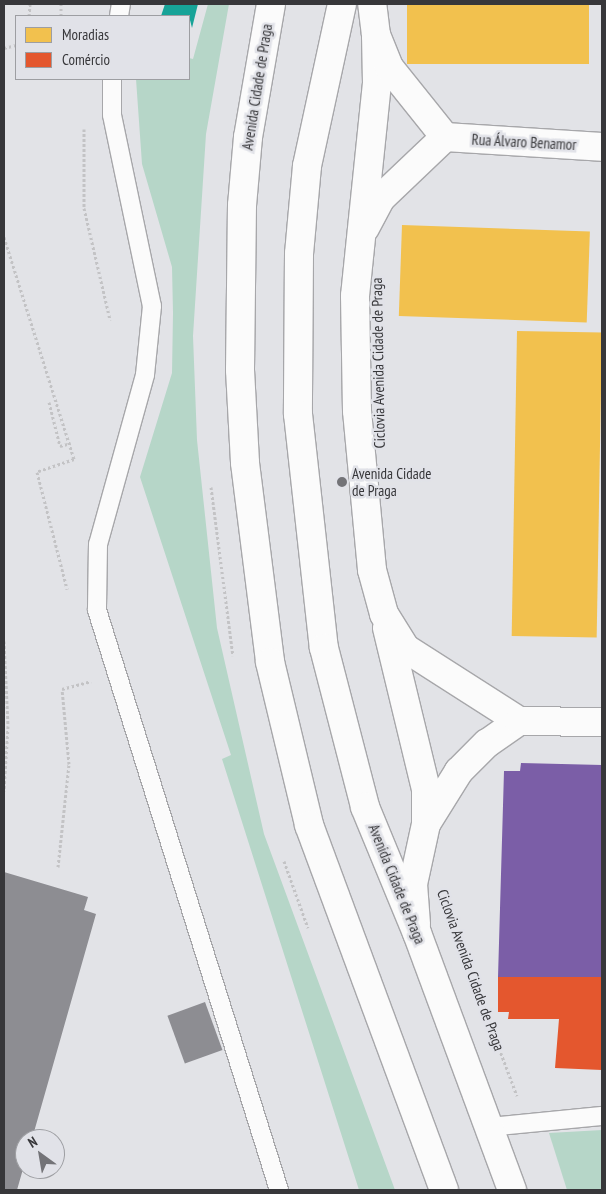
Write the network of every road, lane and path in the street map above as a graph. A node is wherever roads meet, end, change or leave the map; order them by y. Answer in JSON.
{"nodes":[{"id":1,"x":271,"y":4,"type":"edge"},
{"id":2,"x":342,"y":4,"type":"edge"},
{"id":3,"x":372,"y":4,"type":"edge"},
{"id":4,"x":376,"y":35,"type":"junction"},
{"id":5,"x":112,"y":80,"type":"edge"},
{"id":6,"x":84,"y":126,"type":"dead end"},
{"id":7,"x":445,"y":137,"type":"junction"},
{"id":8,"x":602,"y":147,"type":"edge"},
{"id":9,"x":4,"y":237,"type":"edge"},
{"id":10,"x":360,"y":242,"type":"junction"},
{"id":11,"x":110,"y":320,"type":"dead end"},
{"id":12,"x":49,"y":402,"type":"dead end"},
{"id":13,"x":71,"y":443,"type":"junction"},
{"id":14,"x":68,"y":593,"type":"dead end"},
{"id":15,"x":384,"y":614,"type":"junction"},
{"id":16,"x":4,"y":641,"type":"edge"},
{"id":17,"x":88,"y":673,"type":"dead end"},
{"id":18,"x":91,"y":681,"type":"junction"},
{"id":19,"x":94,"y":690,"type":"dead end"},
{"id":20,"x":519,"y":721,"type":"junction"},
{"id":21,"x":602,"y":722,"type":"edge"},
{"id":22,"x":4,"y":791,"type":"edge"},
{"id":23,"x":426,"y":824,"type":"junction"},
{"id":24,"x":58,"y":867,"type":"dead end"},
{"id":25,"x":454,"y":928,"type":"dead end"},
{"id":26,"x":417,"y":933,"type":"junction"},
{"id":27,"x":602,"y":1116,"type":"edge"},
{"id":28,"x":527,"y":1123,"type":"junction"},
{"id":29,"x":489,"y":1127,"type":"junction"},
{"id":30,"x":279,"y":1190,"type":"edge"},
{"id":31,"x":444,"y":1190,"type":"edge"},
{"id":32,"x":512,"y":1190,"type":"edge"}],
"edges":[{"from":1,"to":31,"type":"main road","name":"Avenida Cidade de Praga"},
{"from":2,"to":26,"type":"main road","name":"Avenida Cidade de Praga"},
{"from":3,"to":4,"type":"main road"},
{"from":4,"to":7,"type":"main road"},
{"from":4,"to":10,"type":"main road"},
{"from":5,"to":30,"type":"lane"},
{"from":6,"to":11,"type":"path"},
{"from":7,"to":8,"type":"main road","name":"Rua Álvaro Benamor"},
{"from":7,"to":10,"type":"main road"},
{"from":9,"to":13,"type":"path"},
{"from":10,"to":15,"type":"main road"},
{"from":12,"to":13,"type":"path"},
{"from":13,"to":14,"type":"path"},
{"from":15,"to":20,"type":"main road"},
{"from":15,"to":23,"type":"main road"},
{"from":16,"to":22,"type":"path"},
{"from":17,"to":18,"type":"path"},
{"from":18,"to":19,"type":"path"},
{"from":18,"to":24,"type":"path"},
{"from":20,"to":21,"type":"main road"},
{"from":20,"to":23,"type":"main road"},
{"from":23,"to":26,"type":"main road"},
{"from":25,"to":28,"type":"path","name":"Ciclovia Avenida Cidade de Praga"},
{"from":26,"to":29,"type":"main road","name":"Avenida Cidade de Praga"},
{"from":27,"to":28,"type":"lane"},
{"from":28,"to":29,"type":"lane"},
{"from":29,"to":32,"type":"main road","name":"Avenida Cidade de Praga"}]}
